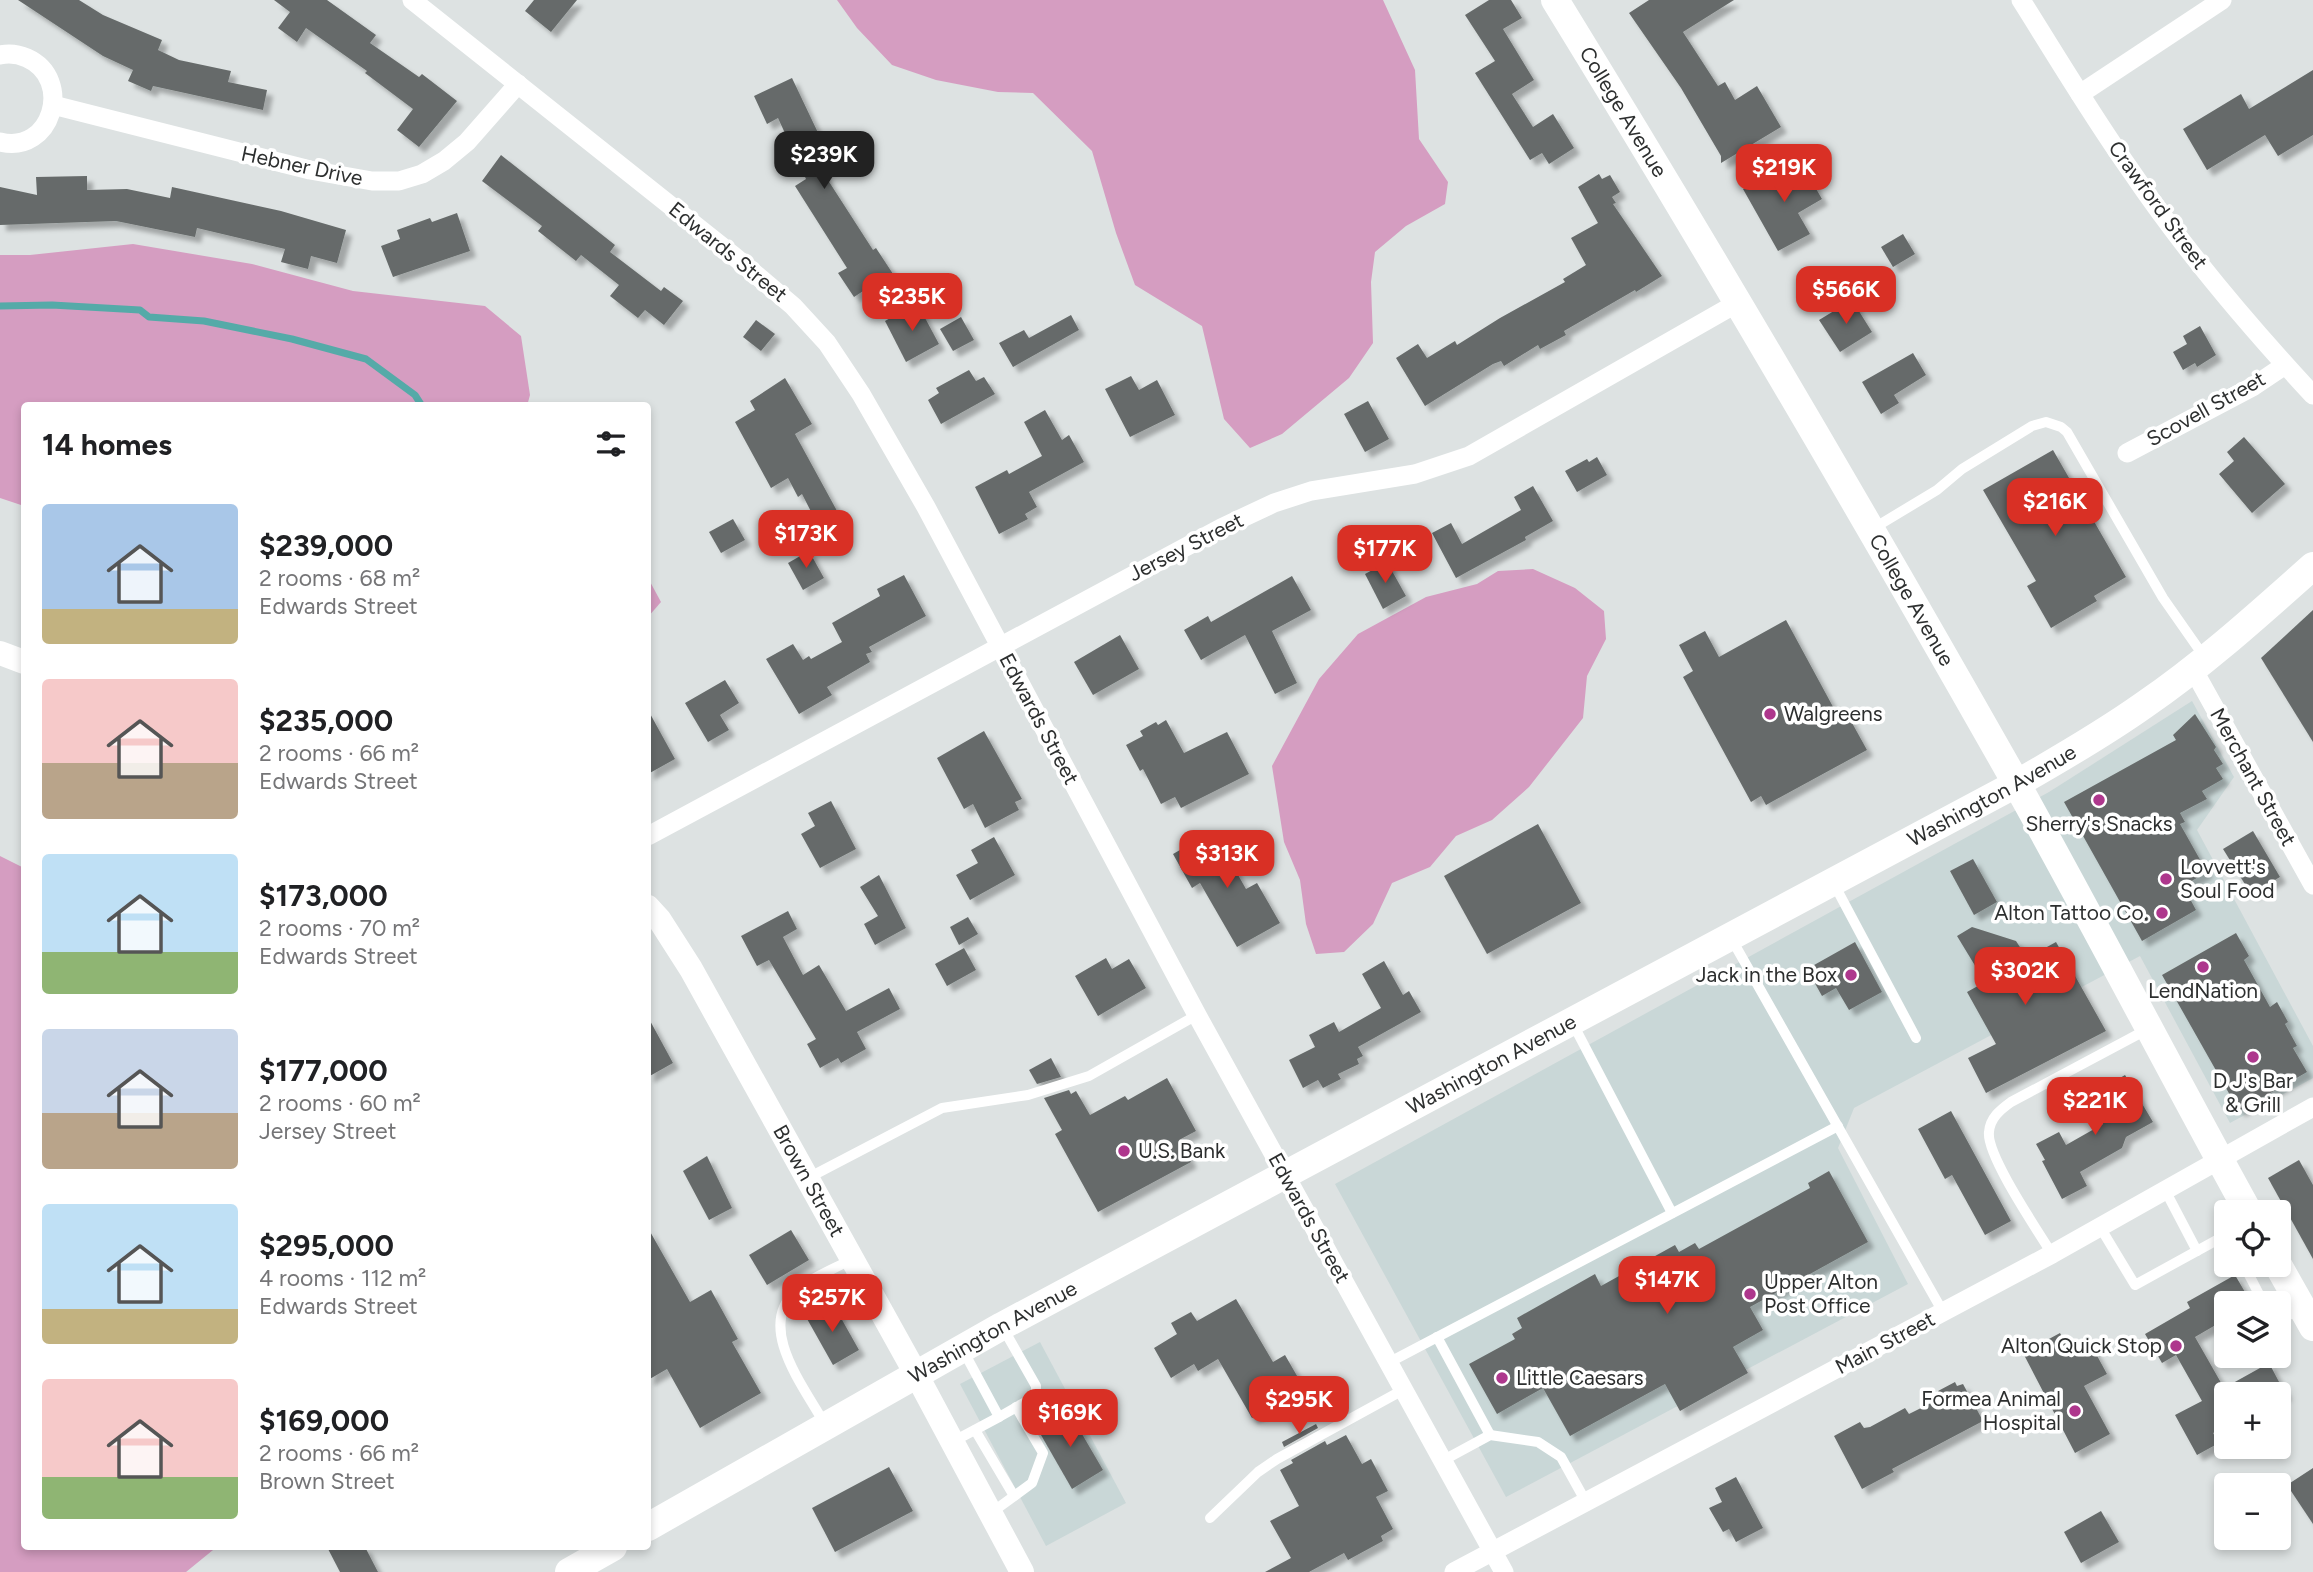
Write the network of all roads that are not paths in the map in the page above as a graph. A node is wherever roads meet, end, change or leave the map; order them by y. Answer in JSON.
{"nodes":[{"id":1,"x":412,"y":0,"type":"edge"},
{"id":2,"x":1555,"y":0,"type":"edge"},
{"id":3,"x":2021,"y":0,"type":"edge"},
{"id":4,"x":2222,"y":0,"type":"edge"},
{"id":5,"x":0,"y":55,"type":"edge"},
{"id":6,"x":518,"y":84,"type":"junction"},
{"id":7,"x":2080,"y":94,"type":"junction"},
{"id":8,"x":53,"y":106,"type":"junction"},
{"id":9,"x":0,"y":142,"type":"edge"},
{"id":10,"x":1739,"y":302,"type":"junction"},
{"id":11,"x":2285,"y":365,"type":"junction"},
{"id":12,"x":2313,"y":395,"type":"edge"},
{"id":13,"x":2127,"y":453,"type":"dead end"},
{"id":14,"x":1871,"y":530,"type":"junction"},
{"id":15,"x":2313,"y":565,"type":"edge"},
{"id":16,"x":999,"y":646,"type":"junction"},
{"id":17,"x":0,"y":653,"type":"edge"},
{"id":18,"x":21,"y":661,"type":"edge"},
{"id":19,"x":2199,"y":663,"type":"junction"},
{"id":20,"x":2016,"y":784,"type":"junction"},
{"id":21,"x":651,"y":834,"type":"edge"},
{"id":22,"x":1833,"y":882,"type":"junction"},
{"id":23,"x":2313,"y":885,"type":"edge"},
{"id":24,"x":651,"y":910,"type":"edge"},
{"id":25,"x":1731,"y":937,"type":"junction"},
{"id":26,"x":1196,"y":1015,"type":"junction"},
{"id":27,"x":1571,"y":1021,"type":"junction"},
{"id":28,"x":2149,"y":1028,"type":"junction"},
{"id":29,"x":1916,"y":1038,"type":"dead end"},
{"id":30,"x":2313,"y":1107,"type":"edge"},
{"id":31,"x":1838,"y":1126,"type":"junction"},
{"id":32,"x":2219,"y":1159,"type":"junction"},
{"id":33,"x":1286,"y":1175,"type":"junction"},
{"id":34,"x":808,"y":1178,"type":"junction"},
{"id":35,"x":2165,"y":1190,"type":"junction"},
{"id":36,"x":2242,"y":1200,"type":"edge"},
{"id":37,"x":1672,"y":1213,"type":"junction"},
{"id":38,"x":2100,"y":1227,"type":"junction"},
{"id":39,"x":2214,"y":1242,"type":"edge"},
{"id":40,"x":2197,"y":1251,"type":"junction"},
{"id":41,"x":2052,"y":1254,"type":"junction"},
{"id":42,"x":852,"y":1259,"type":"junction"},
{"id":43,"x":2283,"y":1277,"type":"edge"},
{"id":44,"x":1943,"y":1312,"type":"junction"},
{"id":45,"x":2298,"y":1317,"type":"edge"},
{"id":46,"x":1002,"y":1326,"type":"junction"},
{"id":47,"x":1437,"y":1337,"type":"junction"},
{"id":48,"x":962,"y":1349,"type":"junction"},
{"id":49,"x":1388,"y":1363,"type":"junction"},
{"id":50,"x":916,"y":1374,"type":"junction"},
{"id":51,"x":1403,"y":1390,"type":"junction"},
{"id":52,"x":1016,"y":1407,"type":"junction"},
{"id":53,"x":999,"y":1417,"type":"junction"},
{"id":54,"x":826,"y":1426,"type":"junction"},
{"id":55,"x":975,"y":1430,"type":"junction"},
{"id":56,"x":1490,"y":1435,"type":"junction"},
{"id":57,"x":952,"y":1442,"type":"junction"},
{"id":58,"x":1442,"y":1461,"type":"junction"},
{"id":59,"x":1014,"y":1496,"type":"junction"},
{"id":60,"x":1586,"y":1502,"type":"junction"},
{"id":61,"x":990,"y":1513,"type":"junction"},
{"id":62,"x":1210,"y":1518,"type":"dead end"},
{"id":63,"x":651,"y":1525,"type":"edge"},
{"id":64,"x":608,"y":1550,"type":"edge"},
{"id":65,"x":1492,"y":1551,"type":"junction"},
{"id":66,"x":569,"y":1572,"type":"edge"},
{"id":67,"x":1022,"y":1572,"type":"edge"},
{"id":68,"x":1454,"y":1572,"type":"edge"},
{"id":69,"x":1504,"y":1572,"type":"edge"}],
"edges":[{"from":1,"to":6,"type":"street","name":"Edwards Street"},
{"from":2,"to":10,"type":"main road","name":"College Avenue"},
{"from":3,"to":7,"type":"street","name":"Crawford Street"},
{"from":4,"to":7,"type":"street"},
{"from":5,"to":8,"type":"street"},
{"from":6,"to":8,"type":"street","name":"Hebner Drive"},
{"from":6,"to":16,"type":"street","name":"Edwards Street"},
{"from":7,"to":11,"type":"street","name":"Crawford Street"},
{"from":8,"to":9,"type":"street"},
{"from":10,"to":14,"type":"main road","name":"College Avenue"},
{"from":10,"to":16,"type":"street","name":"Jersey Street"},
{"from":11,"to":12,"type":"street","name":"Crawford Street"},
{"from":11,"to":13,"type":"street","name":"Scovell Street"},
{"from":14,"to":19,"type":"lane"},
{"from":14,"to":20,"type":"main road","name":"College Avenue"},
{"from":15,"to":19,"type":"main road","name":"Washington Avenue"},
{"from":16,"to":21,"type":"street","name":"Jersey Street"},
{"from":16,"to":26,"type":"street","name":"Edwards Street"},
{"from":17,"to":18,"type":"street"},
{"from":19,"to":20,"type":"main road","name":"Washington Avenue"},
{"from":19,"to":23,"type":"street","name":"Merchant Street"},
{"from":20,"to":22,"type":"main road","name":"Washington Avenue"},
{"from":20,"to":28,"type":"main road","name":"College Avenue"},
{"from":22,"to":25,"type":"main road","name":"Washington Avenue"},
{"from":22,"to":29,"type":"lane"},
{"from":24,"to":34,"type":"street","name":"Brown Street"},
{"from":25,"to":27,"type":"main road","name":"Washington Avenue"},
{"from":25,"to":31,"type":"lane"},
{"from":26,"to":33,"type":"street","name":"Edwards Street"},
{"from":26,"to":34,"type":"lane"},
{"from":27,"to":33,"type":"main road","name":"Washington Avenue"},
{"from":27,"to":37,"type":"lane"},
{"from":28,"to":32,"type":"main road","name":"College Avenue"},
{"from":28,"to":41,"type":"lane"},
{"from":30,"to":32,"type":"street","name":"Main Street"},
{"from":31,"to":37,"type":"lane"},
{"from":31,"to":44,"type":"lane"},
{"from":32,"to":35,"type":"street","name":"Main Street"},
{"from":32,"to":36,"type":"main road","name":"College Avenue"},
{"from":33,"to":46,"type":"main road","name":"Washington Avenue"},
{"from":33,"to":49,"type":"street","name":"Edwards Street"},
{"from":34,"to":42,"type":"street","name":"Brown Street"},
{"from":35,"to":38,"type":"street","name":"Main Street"},
{"from":35,"to":40,"type":"lane"},
{"from":37,"to":47,"type":"lane"},
{"from":38,"to":40,"type":"lane"},
{"from":38,"to":41,"type":"street","name":"Main Street"},
{"from":39,"to":40,"type":"lane"},
{"from":41,"to":44,"type":"street","name":"Main Street"},
{"from":42,"to":50,"type":"street","name":"Brown Street"},
{"from":42,"to":54,"type":"lane"},
{"from":43,"to":45,"type":"main road"},
{"from":44,"to":60,"type":"street","name":"Main Street"},
{"from":46,"to":48,"type":"main road","name":"Washington Avenue"},
{"from":46,"to":52,"type":"lane"},
{"from":47,"to":49,"type":"lane"},
{"from":47,"to":56,"type":"lane"},
{"from":48,"to":50,"type":"main road","name":"Washington Avenue"},
{"from":48,"to":53,"type":"lane"},
{"from":49,"to":51,"type":"street","name":"Edwards Street"},
{"from":50,"to":54,"type":"main road","name":"Washington Avenue"},
{"from":50,"to":57,"type":"street","name":"Brown Street"},
{"from":51,"to":58,"type":"street","name":"Edwards Street"},
{"from":51,"to":62,"type":"lane"},
{"from":52,"to":53,"type":"lane"},
{"from":52,"to":59,"type":"lane"},
{"from":53,"to":55,"type":"lane"},
{"from":54,"to":63,"type":"main road","name":"Washington Avenue"},
{"from":55,"to":57,"type":"lane"},
{"from":55,"to":59,"type":"lane"},
{"from":56,"to":58,"type":"lane"},
{"from":56,"to":60,"type":"lane"},
{"from":57,"to":61,"type":"street","name":"Brown Street"},
{"from":58,"to":65,"type":"street","name":"Edwards Street"},
{"from":59,"to":61,"type":"lane"},
{"from":60,"to":65,"type":"street","name":"Main Street"},
{"from":61,"to":67,"type":"street","name":"Brown Street"},
{"from":64,"to":66,"type":"main road"},
{"from":65,"to":68,"type":"street","name":"Main Street"},
{"from":65,"to":69,"type":"street","name":"Edwards Street"}]}
